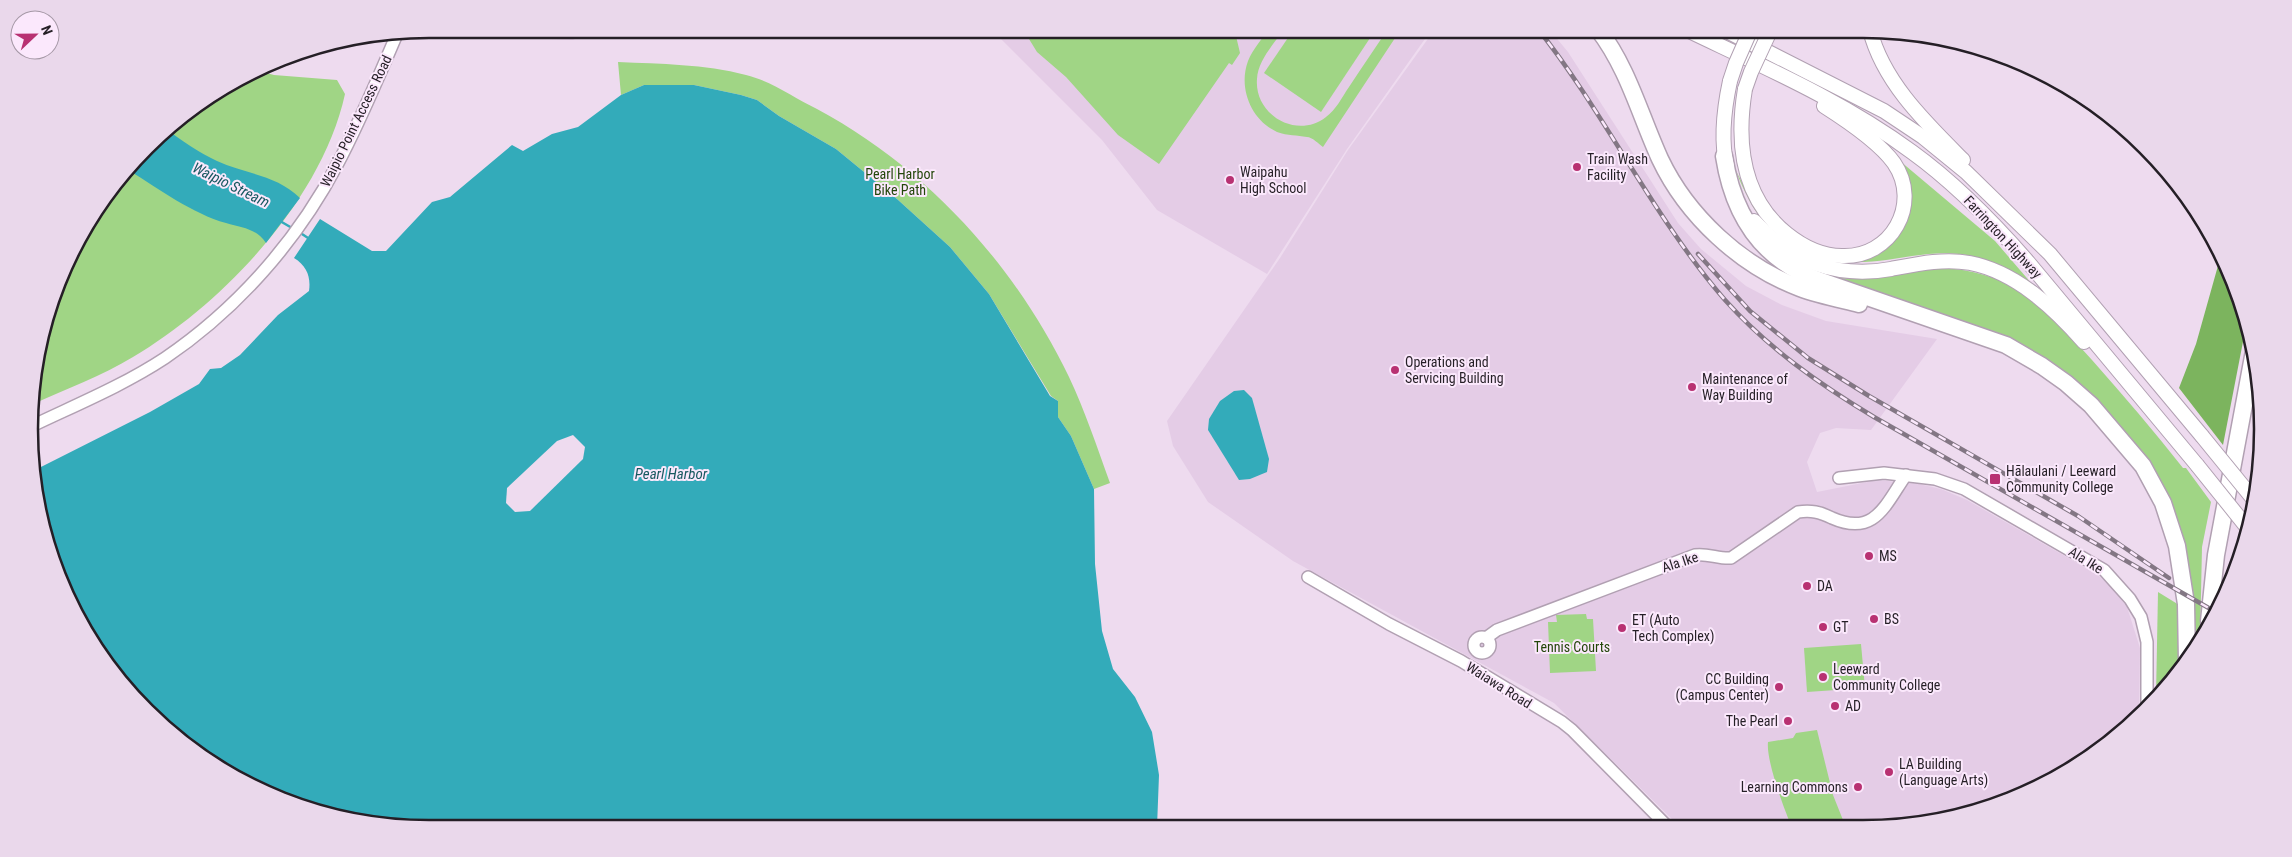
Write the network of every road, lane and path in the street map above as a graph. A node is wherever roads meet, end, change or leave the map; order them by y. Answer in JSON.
{"nodes":[{"id":1,"x":1604,"y":38,"type":"edge"},
{"id":2,"x":1704,"y":38,"type":"edge"},
{"id":3,"x":1741,"y":38,"type":"edge"},
{"id":4,"x":1747,"y":38,"type":"edge"},
{"id":5,"x":1766,"y":38,"type":"edge"},
{"id":6,"x":1873,"y":38,"type":"edge"},
{"id":7,"x":395,"y":39,"type":"edge"},
{"id":8,"x":1760,"y":65,"type":"junction"},
{"id":9,"x":1724,"y":156,"type":"junction"},
{"id":10,"x":2050,"y":254,"type":"junction"},
{"id":11,"x":1974,"y":333,"type":"junction"},
{"id":12,"x":2250,"y":372,"type":"edge"},
{"id":13,"x":2253,"y":393,"type":"edge"},
{"id":14,"x":38,"y":423,"type":"edge"},
{"id":15,"x":2183,"y":448,"type":"junction"},
{"id":16,"x":1906,"y":475,"type":"junction"},
{"id":17,"x":1839,"y":478,"type":"dead end"},
{"id":18,"x":2249,"y":494,"type":"edge"},
{"id":19,"x":2243,"y":522,"type":"edge"},
{"id":20,"x":2216,"y":555,"type":"junction"},
{"id":21,"x":1308,"y":577,"type":"dead end"},
{"id":22,"x":2211,"y":606,"type":"edge"},
{"id":23,"x":1486,"y":638,"type":"dead end"},
{"id":24,"x":2187,"y":649,"type":"edge"},
{"id":25,"x":2147,"y":697,"type":"edge"},
{"id":26,"x":1661,"y":820,"type":"edge"}],
"edges":[{"from":1,"to":11,"type":"highway"},
{"from":2,"to":8,"type":"main road","name":"Farrington Highway"},
{"from":3,"to":10,"type":"main road","name":"Farrington Highway"},
{"from":4,"to":9,"type":"main road","bridge":true},
{"from":5,"to":8,"type":"main road","bridge":true},
{"from":6,"to":10,"type":"main road"},
{"from":7,"to":14,"type":"street","name":"Waipio Point Access Road"},
{"from":8,"to":15,"type":"main road","name":"Farrington Highway"},
{"from":9,"to":11,"type":"highway"},
{"from":9,"to":15,"type":"main road"},
{"from":10,"to":18,"type":"main road","name":"Farrington Highway","bridge":true},
{"from":11,"to":24,"type":"highway"},
{"from":12,"to":20,"type":"highway"},
{"from":13,"to":20,"type":"highway"},
{"from":15,"to":19,"type":"main road","name":"Farrington Highway","bridge":true},
{"from":16,"to":17,"type":"street","name":"Ala Ike"},
{"from":16,"to":23,"type":"street","name":"Ala Ike"},
{"from":16,"to":25,"type":"street","name":"Ala Ike"},
{"from":20,"to":22,"type":"highway"},
{"from":21,"to":26,"type":"street","name":"Waiawa Road"}]}
